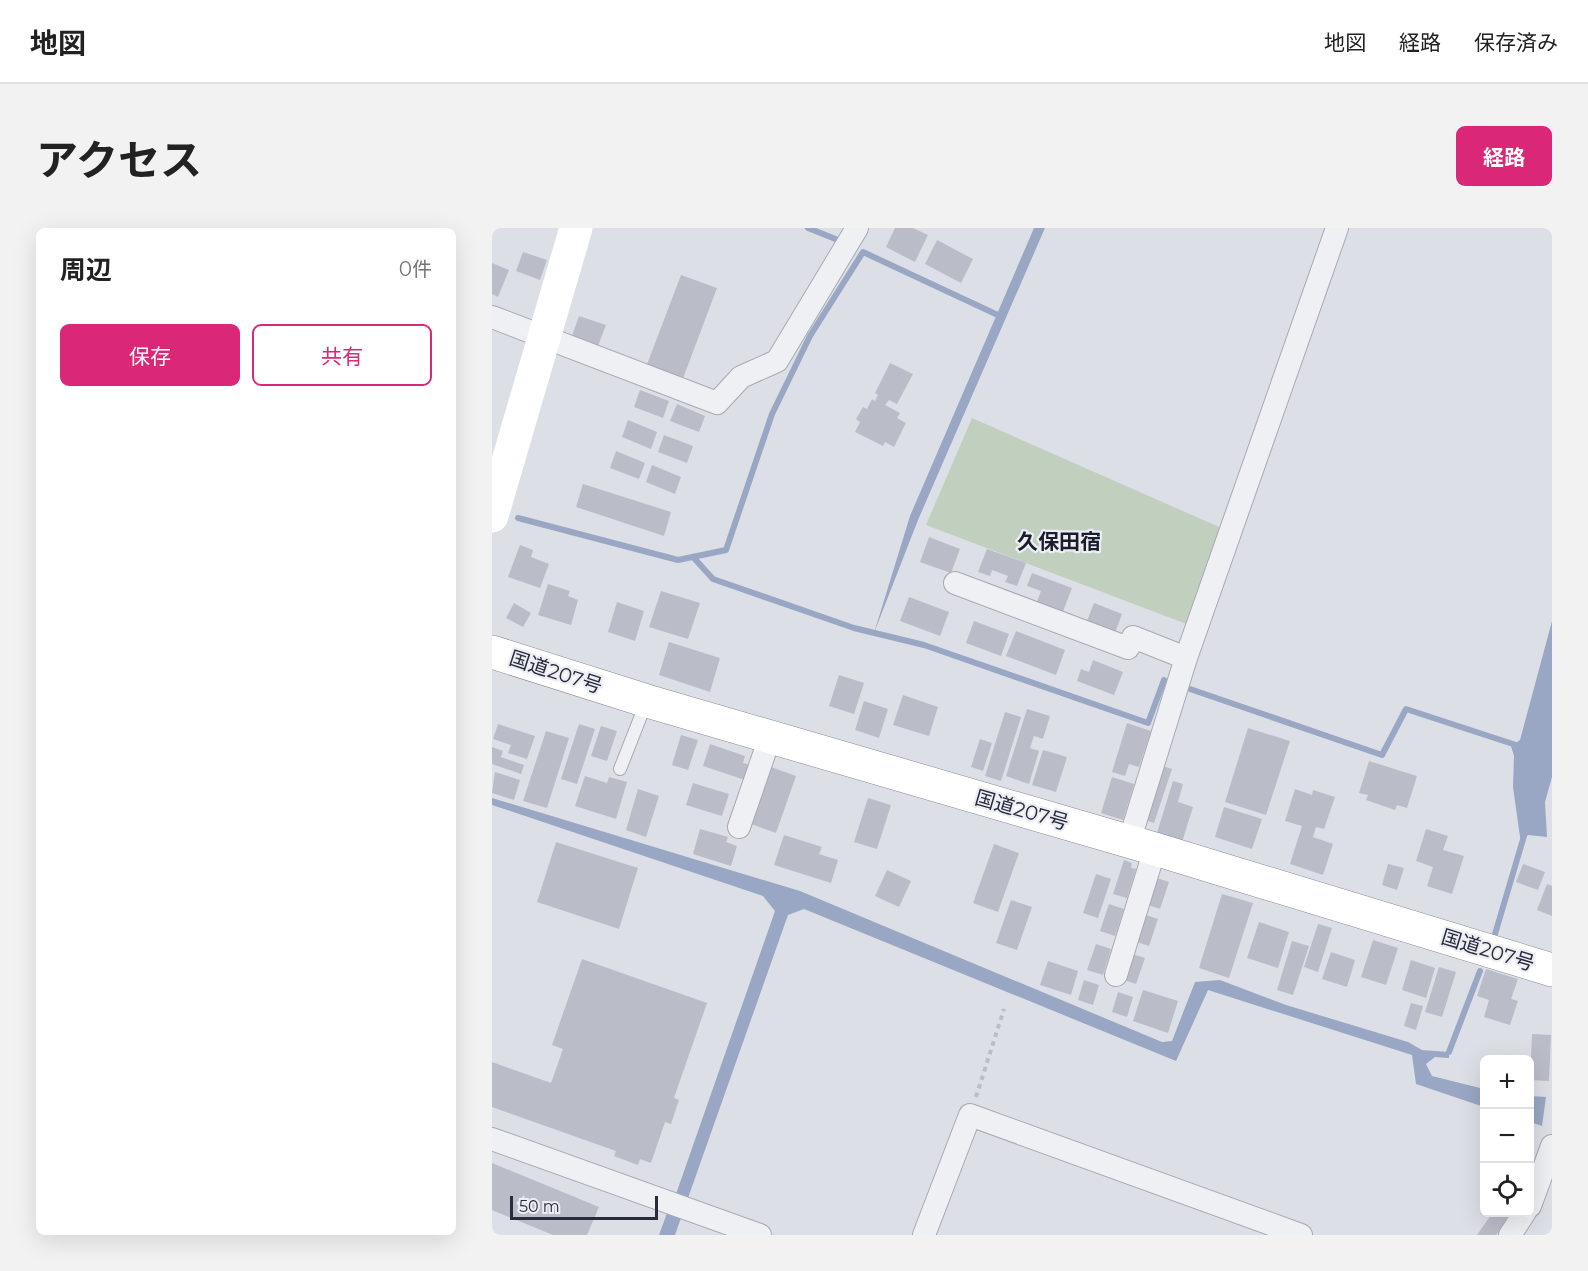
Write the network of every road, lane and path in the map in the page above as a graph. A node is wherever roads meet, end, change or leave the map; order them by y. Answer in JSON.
{"nodes":[{"id":1,"x":576,"y":228,"type":"edge"},
{"id":2,"x":857,"y":228,"type":"edge"},
{"id":3,"x":1337,"y":228,"type":"edge"},
{"id":4,"x":492,"y":317,"type":"edge"},
{"id":5,"x":544,"y":339,"type":"junction"},
{"id":6,"x":492,"y":516,"type":"edge"},
{"id":7,"x":955,"y":583,"type":"dead end"},
{"id":8,"x":492,"y":652,"type":"edge"},
{"id":9,"x":1186,"y":658,"type":"junction"},
{"id":10,"x":647,"y":701,"type":"junction"},
{"id":11,"x":770,"y":737,"type":"junction"},
{"id":12,"x":620,"y":769,"type":"dead end"},
{"id":13,"x":739,"y":826,"type":"dead end"},
{"id":14,"x":1142,"y":845,"type":"junction"},
{"id":15,"x":1552,"y":970,"type":"edge"},
{"id":16,"x":1116,"y":975,"type":"dead end"},
{"id":17,"x":1004,"y":1009,"type":"dead end"},
{"id":18,"x":970,"y":1115,"type":"junction"},
{"id":19,"x":492,"y":1139,"type":"edge"},
{"id":20,"x":1552,"y":1146,"type":"edge"},
{"id":21,"x":1534,"y":1195,"type":"edge"},
{"id":22,"x":1522,"y":1217,"type":"edge"},
{"id":23,"x":760,"y":1235,"type":"edge"},
{"id":24,"x":924,"y":1235,"type":"edge"},
{"id":25,"x":1301,"y":1235,"type":"edge"},
{"id":26,"x":1510,"y":1235,"type":"edge"}],
"edges":[{"from":1,"to":5,"type":"main road"},
{"from":2,"to":5,"type":"street"},
{"from":3,"to":9,"type":"street"},
{"from":4,"to":5,"type":"street"},
{"from":5,"to":6,"type":"main road"},
{"from":7,"to":9,"type":"street"},
{"from":8,"to":10,"type":"main road","name":"国道207号"},
{"from":9,"to":14,"type":"street"},
{"from":10,"to":11,"type":"main road","name":"国道207号"},
{"from":10,"to":12,"type":"lane"},
{"from":11,"to":13,"type":"street"},
{"from":11,"to":14,"type":"main road","name":"国道207号"},
{"from":14,"to":15,"type":"main road","name":"国道207号"},
{"from":14,"to":16,"type":"street"},
{"from":17,"to":18,"type":"path"},
{"from":18,"to":24,"type":"street"},
{"from":18,"to":25,"type":"street"},
{"from":19,"to":23,"type":"street"},
{"from":20,"to":21,"type":"street"},
{"from":22,"to":26,"type":"street"}]}
